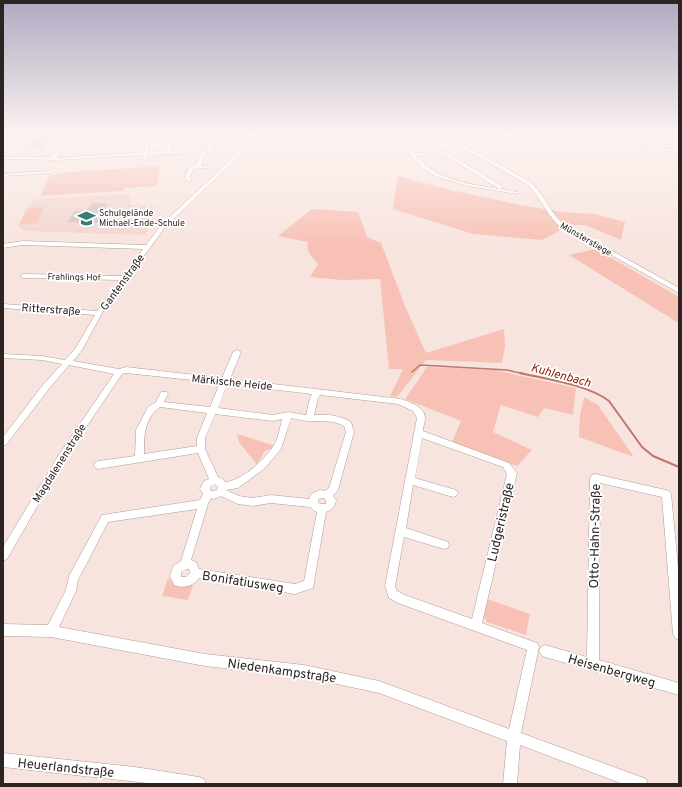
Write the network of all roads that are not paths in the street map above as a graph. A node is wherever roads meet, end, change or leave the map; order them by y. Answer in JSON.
{"nodes":[{"id":1,"x":39,"y":173,"type":"edge"},
{"id":2,"x":189,"y":173,"type":"edge"},
{"id":3,"x":220,"y":173,"type":"edge"},
{"id":4,"x":432,"y":173,"type":"edge"},
{"id":5,"x":477,"y":173,"type":"edge"},
{"id":6,"x":510,"y":173,"type":"edge"},
{"id":7,"x":3,"y":175,"type":"edge"},
{"id":8,"x":189,"y":180,"type":"dead end"},
{"id":9,"x":504,"y":190,"type":"junction"},
{"id":10,"x":516,"y":193,"type":"dead end"},
{"id":11,"x":3,"y":246,"type":"edge"},
{"id":12,"x":147,"y":247,"type":"junction"},
{"id":13,"x":23,"y":276,"type":"dead end"},
{"id":14,"x":125,"y":278,"type":"junction"},
{"id":15,"x":679,"y":291,"type":"edge"},
{"id":16,"x":3,"y":306,"type":"edge"},
{"id":17,"x":100,"y":313,"type":"junction"},
{"id":18,"x":237,"y":352,"type":"dead end"},
{"id":19,"x":3,"y":356,"type":"edge"},
{"id":20,"x":68,"y":363,"type":"junction"},
{"id":21,"x":119,"y":372,"type":"junction"},
{"id":22,"x":224,"y":382,"type":"junction"},
{"id":23,"x":318,"y":392,"type":"junction"},
{"id":24,"x":164,"y":394,"type":"dead end"},
{"id":25,"x":158,"y":404,"type":"junction"},
{"id":26,"x":212,"y":410,"type":"junction"},
{"id":27,"x":288,"y":415,"type":"junction"},
{"id":28,"x":309,"y":418,"type":"junction"},
{"id":29,"x":418,"y":433,"type":"junction"},
{"id":30,"x":3,"y":443,"type":"edge"},
{"id":31,"x":201,"y":449,"type":"junction"},
{"id":32,"x":139,"y":459,"type":"junction"},
{"id":33,"x":98,"y":465,"type":"dead end"},
{"id":34,"x":214,"y":480,"type":"junction"},
{"id":35,"x":409,"y":480,"type":"junction"},
{"id":36,"x":222,"y":489,"type":"junction"},
{"id":37,"x":453,"y":493,"type":"dead end"},
{"id":38,"x":208,"y":494,"type":"junction"},
{"id":39,"x":203,"y":504,"type":"junction"},
{"id":40,"x":317,"y":506,"type":"junction"},
{"id":41,"x":400,"y":531,"type":"junction"},
{"id":42,"x":444,"y":545,"type":"dead end"},
{"id":43,"x":3,"y":556,"type":"edge"},
{"id":44,"x":184,"y":564,"type":"junction"},
{"id":45,"x":196,"y":573,"type":"junction"},
{"id":46,"x":476,"y":625,"type":"junction"},
{"id":47,"x":3,"y":630,"type":"edge"},
{"id":48,"x":51,"y":631,"type":"junction"},
{"id":49,"x":679,"y":634,"type":"edge"},
{"id":50,"x":545,"y":651,"type":"dead end"},
{"id":51,"x":593,"y":665,"type":"junction"},
{"id":52,"x":679,"y":689,"type":"edge"},
{"id":53,"x":514,"y":736,"type":"junction"},
{"id":54,"x":3,"y":760,"type":"edge"},
{"id":55,"x":200,"y":784,"type":"edge"},
{"id":56,"x":510,"y":784,"type":"edge"},
{"id":57,"x":640,"y":784,"type":"edge"}],
"edges":[{"from":1,"to":7,"type":"street"},
{"from":2,"to":8,"type":"street"},
{"from":3,"to":12,"type":"street","name":"Gantenstraße"},
{"from":4,"to":9,"type":"street"},
{"from":5,"to":9,"type":"street"},
{"from":6,"to":15,"type":"street","name":"Münsterstiege"},
{"from":9,"to":10,"type":"street"},
{"from":11,"to":12,"type":"street"},
{"from":12,"to":14,"type":"street","name":"Gantenstraße"},
{"from":13,"to":14,"type":"street","name":"Frahlings Hof"},
{"from":14,"to":17,"type":"street","name":"Gantenstraße"},
{"from":16,"to":17,"type":"street","name":"Ritterstraße"},
{"from":17,"to":20,"type":"street","name":"Gantenstraße"},
{"from":18,"to":22,"type":"street"},
{"from":19,"to":20,"type":"street","name":"Märkische Heide"},
{"from":20,"to":21,"type":"street","name":"Märkische Heide"},
{"from":20,"to":30,"type":"street","name":"Gantenstraße"},
{"from":21,"to":22,"type":"street","name":"Märkische Heide"},
{"from":21,"to":43,"type":"street","name":"Magdalenenstraße"},
{"from":22,"to":23,"type":"street","name":"Märkische Heide"},
{"from":22,"to":26,"type":"street"},
{"from":23,"to":28,"type":"street"},
{"from":23,"to":29,"type":"street","name":"Märkische Heide"},
{"from":24,"to":25,"type":"street"},
{"from":25,"to":26,"type":"street"},
{"from":25,"to":32,"type":"street"},
{"from":26,"to":27,"type":"street"},
{"from":26,"to":31,"type":"street"},
{"from":27,"to":28,"type":"street"},
{"from":27,"to":36,"type":"street"},
{"from":28,"to":40,"type":"street"},
{"from":29,"to":35,"type":"street"},
{"from":29,"to":46,"type":"street","name":"Ludgeristraße"},
{"from":31,"to":32,"type":"street"},
{"from":31,"to":34,"type":"street"},
{"from":32,"to":33,"type":"street"},
{"from":34,"to":36,"type":"street"},
{"from":34,"to":38,"type":"street"},
{"from":35,"to":37,"type":"street"},
{"from":35,"to":41,"type":"street"},
{"from":36,"to":38,"type":"street"},
{"from":36,"to":40,"type":"street"},
{"from":38,"to":39,"type":"street"},
{"from":39,"to":44,"type":"street"},
{"from":39,"to":48,"type":"street"},
{"from":40,"to":45,"type":"street","name":"Bonifatiusweg"},
{"from":41,"to":42,"type":"street"},
{"from":41,"to":46,"type":"street"},
{"from":44,"to":45,"type":"street","name":"Bonifatiusweg"},
{"from":44,"to":45,"type":"street","name":"Bonifatiusweg"},
{"from":46,"to":53,"type":"street"},
{"from":47,"to":48,"type":"street","name":"Niedenkampstraße"},
{"from":48,"to":53,"type":"street","name":"Niedenkampstraße"},
{"from":49,"to":51,"type":"street","name":"Otto-Hahn-Straße"},
{"from":50,"to":51,"type":"street","name":"Heisenbergweg"},
{"from":51,"to":52,"type":"street","name":"Heisenbergweg"},
{"from":53,"to":56,"type":"street"},
{"from":53,"to":57,"type":"street","name":"Niedenkampstraße"},
{"from":54,"to":55,"type":"street","name":"Heuerlandstraße"}]}
